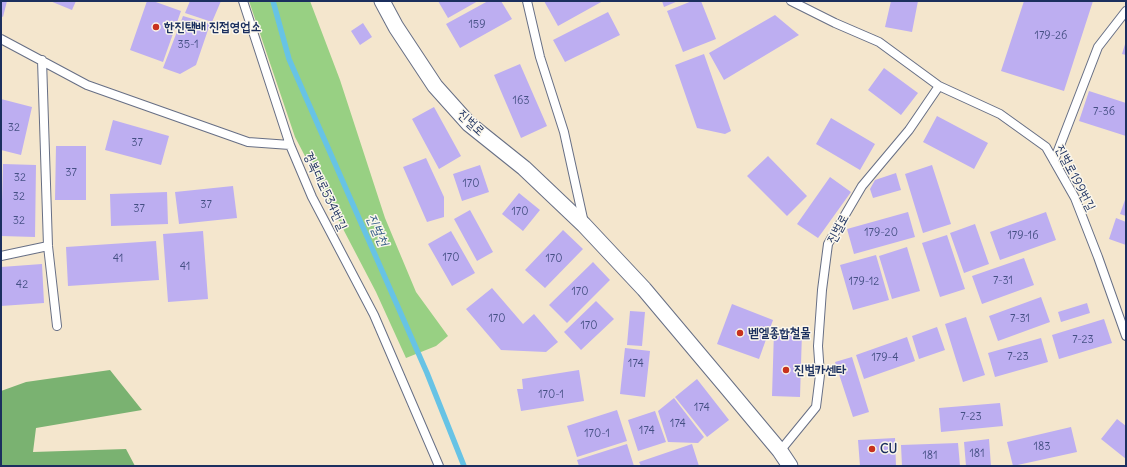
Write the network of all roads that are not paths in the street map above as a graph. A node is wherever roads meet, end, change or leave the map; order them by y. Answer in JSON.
{"nodes":[{"id":1,"x":243,"y":1,"type":"edge"},
{"id":2,"x":382,"y":1,"type":"edge"},
{"id":3,"x":526,"y":1,"type":"edge"},
{"id":4,"x":791,"y":1,"type":"edge"},
{"id":5,"x":1126,"y":11,"type":"edge"},
{"id":6,"x":1,"y":39,"type":"edge"},
{"id":7,"x":42,"y":60,"type":"junction"},
{"id":8,"x":939,"y":86,"type":"junction"},
{"id":9,"x":290,"y":145,"type":"junction"},
{"id":10,"x":1054,"y":161,"type":"junction"},
{"id":11,"x":584,"y":225,"type":"junction"},
{"id":12,"x":48,"y":246,"type":"junction"},
{"id":13,"x":1,"y":256,"type":"edge"},
{"id":14,"x":57,"y":326,"type":"dead end"},
{"id":15,"x":1126,"y":336,"type":"edge"},
{"id":16,"x":780,"y":451,"type":"junction"},
{"id":17,"x":440,"y":466,"type":"edge"},
{"id":18,"x":790,"y":466,"type":"edge"}],
"edges":[{"from":1,"to":9,"type":"lane"},
{"from":2,"to":11,"type":"street","name":"진벌로"},
{"from":3,"to":11,"type":"lane"},
{"from":4,"to":8,"type":"lane"},
{"from":5,"to":10,"type":"lane"},
{"from":6,"to":7,"type":"lane","name":"경복대로534번길"},
{"from":7,"to":9,"type":"lane","name":"경복대로534번길"},
{"from":7,"to":12,"type":"lane"},
{"from":8,"to":10,"type":"lane","name":"진벌로199번길"},
{"from":8,"to":16,"type":"lane","name":"진벌로"},
{"from":9,"to":17,"type":"lane","name":"경복대로534번길"},
{"from":10,"to":15,"type":"lane","name":"진벌로199번길"},
{"from":11,"to":16,"type":"street","name":"진벌로"},
{"from":12,"to":13,"type":"lane"},
{"from":12,"to":14,"type":"lane"},
{"from":16,"to":18,"type":"street","name":"진벌로"}]}
